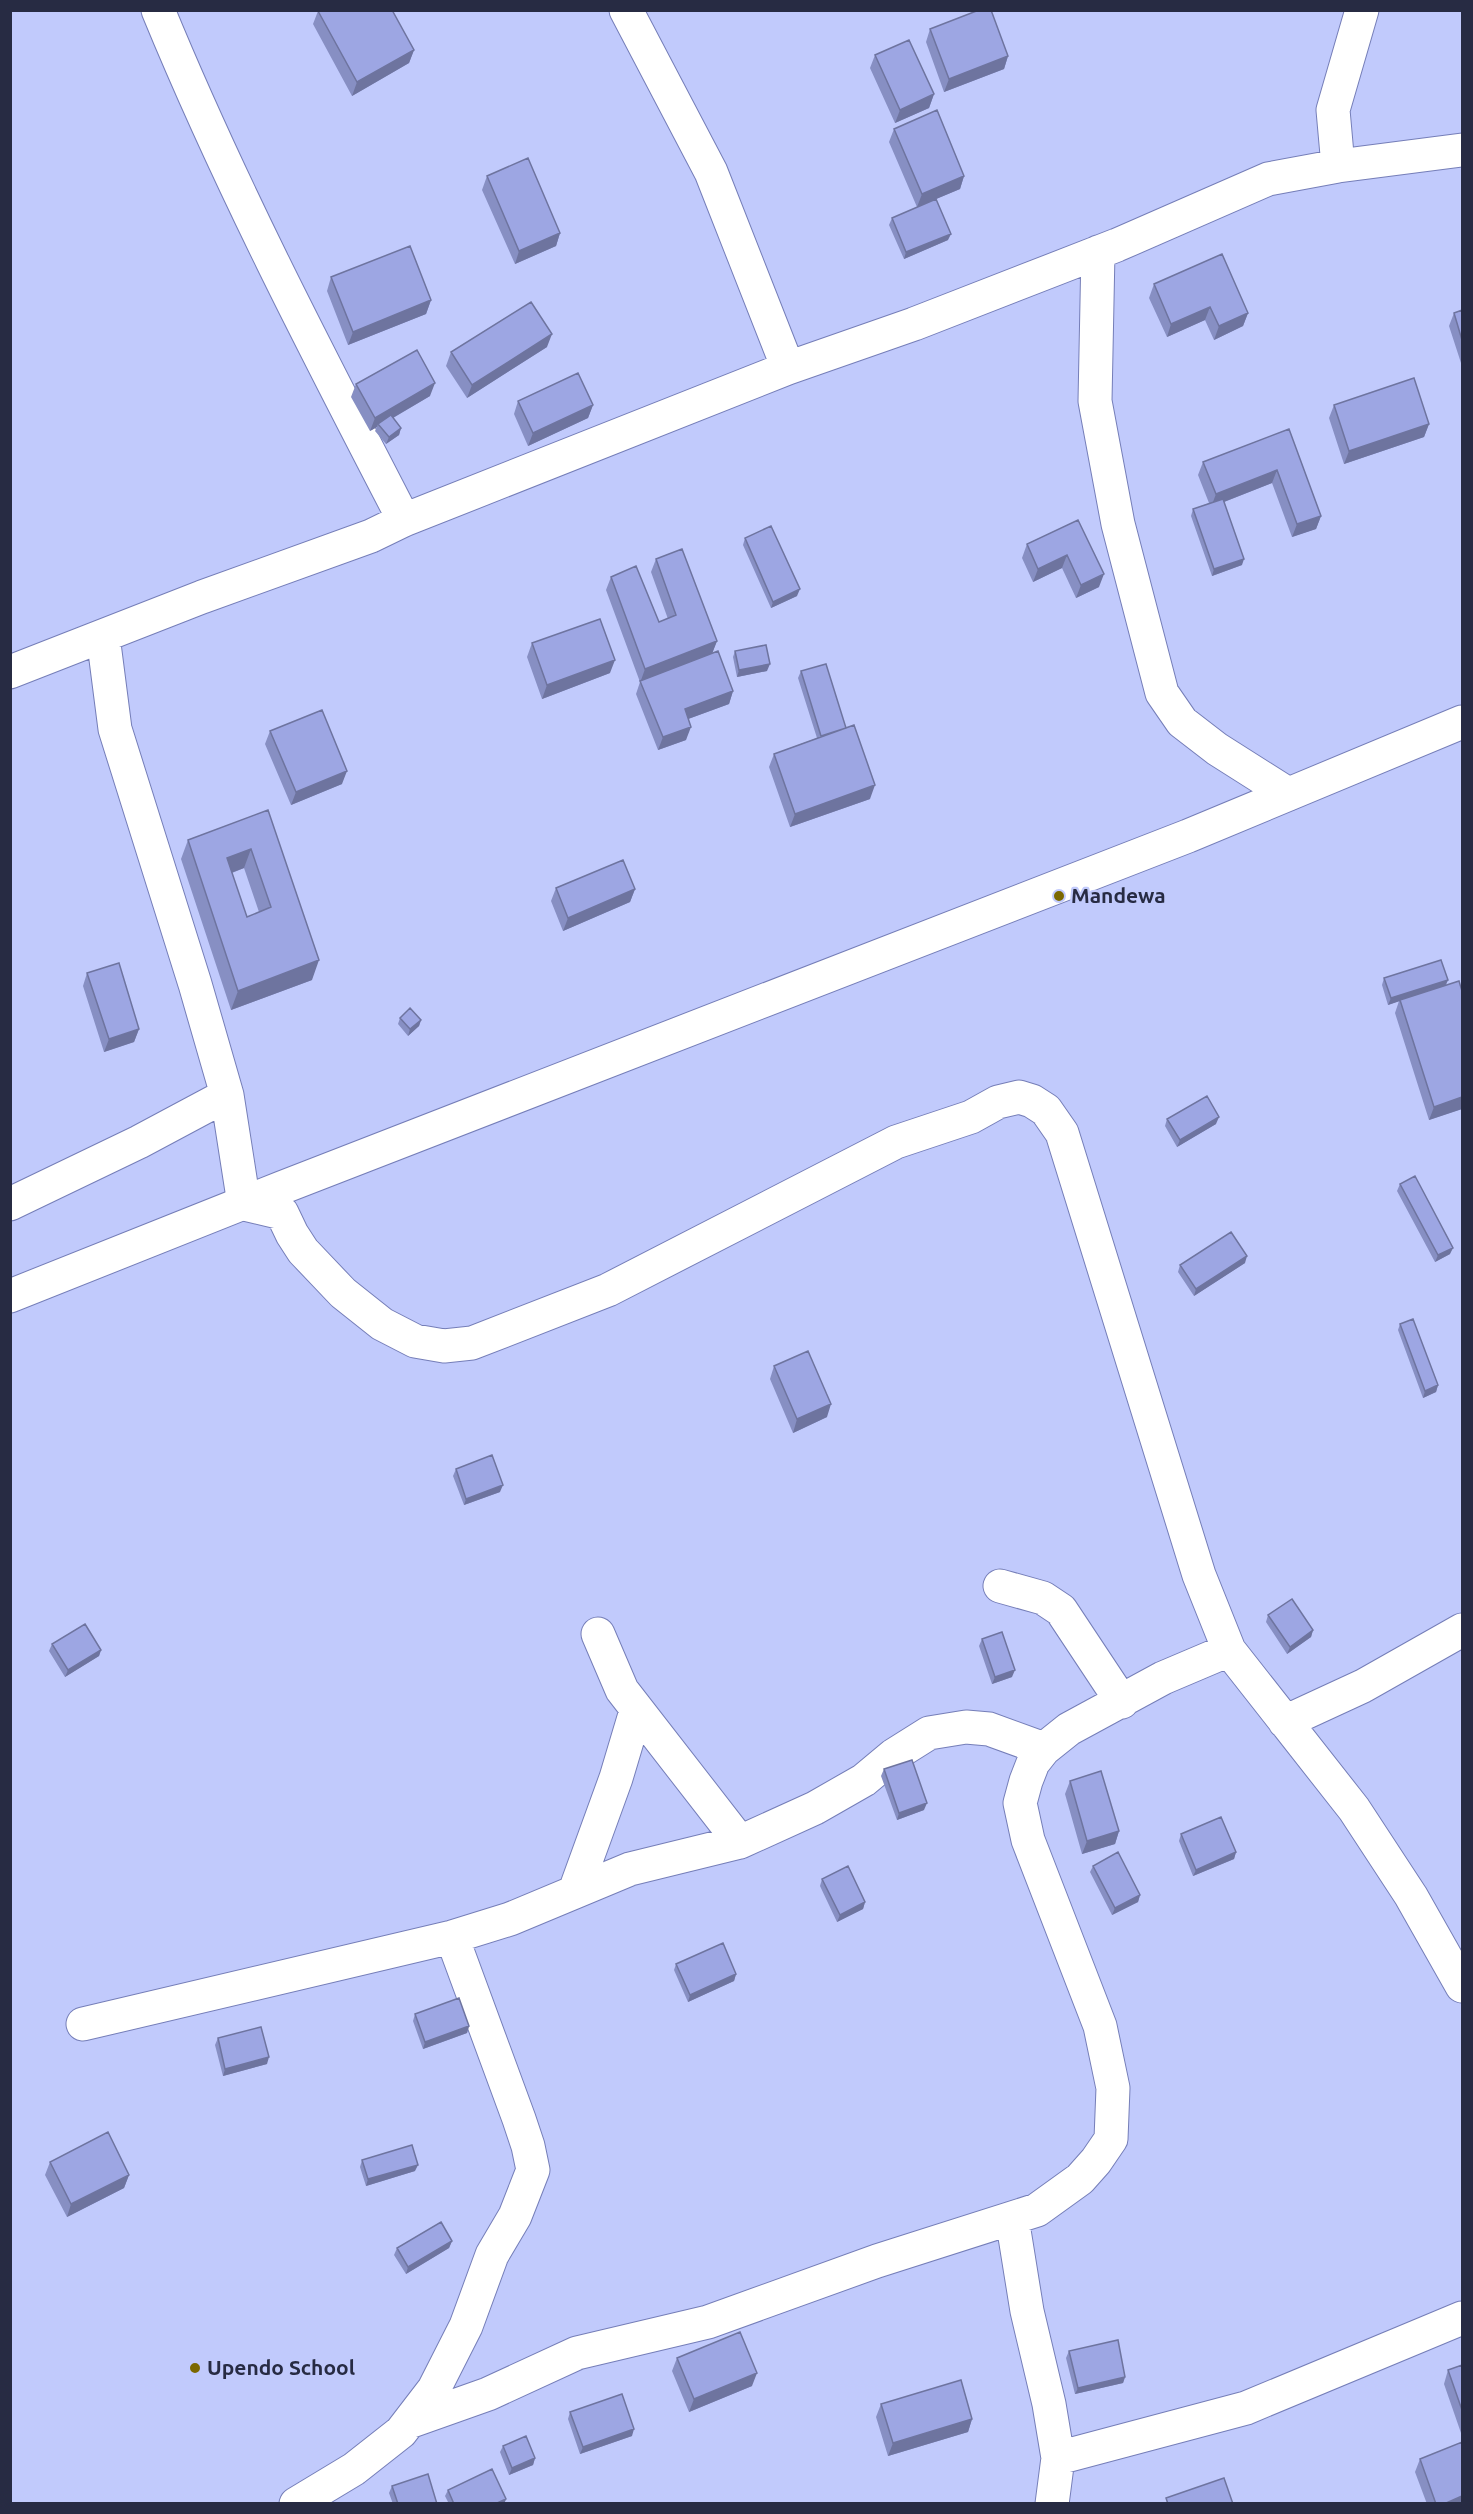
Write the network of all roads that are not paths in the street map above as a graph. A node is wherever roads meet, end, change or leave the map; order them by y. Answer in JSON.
{"nodes":[{"id":1,"x":158,"y":10,"type":"edge"},
{"id":2,"x":626,"y":10,"type":"edge"},
{"id":3,"x":1362,"y":10,"type":"edge"},
{"id":4,"x":1462,"y":150,"type":"edge"},
{"id":5,"x":1338,"y":166,"type":"junction"},
{"id":6,"x":1098,"y":252,"type":"junction"},
{"id":7,"x":788,"y":368,"type":"junction"},
{"id":8,"x":404,"y":520,"type":"junction"},
{"id":9,"x":103,"y":636,"type":"junction"},
{"id":10,"x":10,"y":672,"type":"edge"},
{"id":11,"x":1462,"y":722,"type":"edge"},
{"id":12,"x":1288,"y":794,"type":"junction"},
{"id":13,"x":226,"y":1095,"type":"junction"},
{"id":14,"x":244,"y":1203,"type":"junction"},
{"id":15,"x":10,"y":1204,"type":"edge"},
{"id":16,"x":10,"y":1296,"type":"edge"},
{"id":17,"x":1000,"y":1586,"type":"dead end"},
{"id":18,"x":1462,"y":1630,"type":"edge"},
{"id":19,"x":598,"y":1634,"type":"dead end"},
{"id":20,"x":1229,"y":1650,"type":"junction"},
{"id":21,"x":1122,"y":1702,"type":"junction"},
{"id":22,"x":636,"y":1711,"type":"junction"},
{"id":23,"x":1285,"y":1722,"type":"junction"},
{"id":24,"x":1044,"y":1749,"type":"junction"},
{"id":25,"x":740,"y":1842,"type":"junction"},
{"id":26,"x":575,"y":1891,"type":"junction"},
{"id":27,"x":452,"y":1937,"type":"junction"},
{"id":28,"x":1462,"y":1986,"type":"edge"},
{"id":29,"x":83,"y":2024,"type":"dead end"},
{"id":30,"x":1012,"y":2218,"type":"junction"},
{"id":31,"x":1462,"y":2318,"type":"edge"},
{"id":32,"x":410,"y":2422,"type":"junction"},
{"id":33,"x":1058,"y":2458,"type":"junction"},
{"id":34,"x":296,"y":2504,"type":"edge"},
{"id":35,"x":1052,"y":2504,"type":"edge"}],
"edges":[{"from":1,"to":8,"type":"street"},
{"from":2,"to":7,"type":"street"},
{"from":3,"to":5,"type":"street"},
{"from":4,"to":5,"type":"street"},
{"from":5,"to":6,"type":"street"},
{"from":6,"to":7,"type":"street"},
{"from":6,"to":12,"type":"street"},
{"from":7,"to":8,"type":"street"},
{"from":8,"to":9,"type":"street"},
{"from":9,"to":10,"type":"street"},
{"from":9,"to":13,"type":"street"},
{"from":11,"to":12,"type":"street"},
{"from":12,"to":14,"type":"street"},
{"from":13,"to":14,"type":"street"},
{"from":13,"to":15,"type":"street"},
{"from":14,"to":16,"type":"street"},
{"from":14,"to":20,"type":"street"},
{"from":17,"to":21,"type":"street"},
{"from":18,"to":23,"type":"street"},
{"from":19,"to":22,"type":"street"},
{"from":20,"to":21,"type":"street"},
{"from":20,"to":23,"type":"street"},
{"from":21,"to":24,"type":"street"},
{"from":22,"to":25,"type":"street"},
{"from":22,"to":26,"type":"street"},
{"from":23,"to":28,"type":"street"},
{"from":24,"to":25,"type":"street"},
{"from":24,"to":30,"type":"street"},
{"from":25,"to":26,"type":"street"},
{"from":26,"to":27,"type":"street"},
{"from":27,"to":29,"type":"street"},
{"from":27,"to":32,"type":"street"},
{"from":30,"to":32,"type":"street"},
{"from":30,"to":33,"type":"street"},
{"from":31,"to":33,"type":"street"},
{"from":32,"to":34,"type":"street"},
{"from":33,"to":35,"type":"street"}]}
